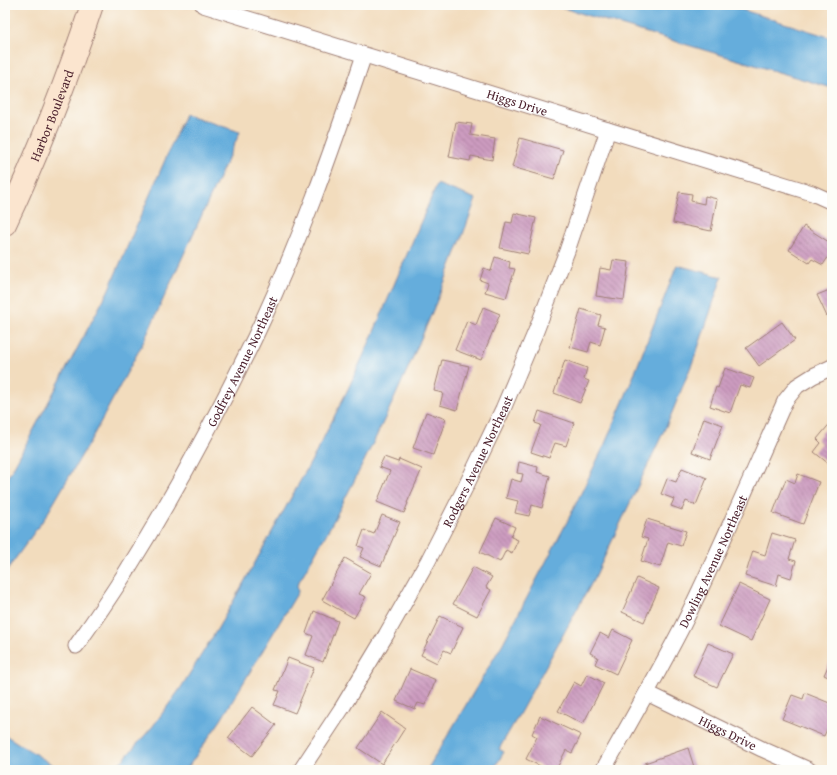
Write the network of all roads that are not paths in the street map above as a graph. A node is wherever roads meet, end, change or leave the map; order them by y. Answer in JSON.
{"nodes":[{"id":1,"x":92,"y":5,"type":"edge"},
{"id":2,"x":203,"y":5,"type":"edge"},
{"id":3,"x":364,"y":55,"type":"junction"},
{"id":4,"x":608,"y":130,"type":"junction"},
{"id":5,"x":832,"y":202,"type":"edge"},
{"id":6,"x":5,"y":224,"type":"edge"},
{"id":7,"x":832,"y":367,"type":"edge"},
{"id":8,"x":76,"y":646,"type":"dead end"},
{"id":9,"x":647,"y":693,"type":"junction"},
{"id":10,"x":301,"y":770,"type":"edge"},
{"id":11,"x":604,"y":770,"type":"edge"},
{"id":12,"x":809,"y":770,"type":"edge"}],
"edges":[{"from":1,"to":6,"type":"street","name":"Harbor Boulevard"},
{"from":2,"to":3,"type":"street","name":"Higgs Drive"},
{"from":3,"to":4,"type":"street","name":"Higgs Drive"},
{"from":3,"to":8,"type":"street","name":"Godfrey Avenue Northeast"},
{"from":4,"to":5,"type":"street","name":"Higgs Drive"},
{"from":4,"to":10,"type":"street","name":"Rodgers Avenue Northeast"},
{"from":7,"to":9,"type":"street","name":"Dowling Avenue Northeast"},
{"from":9,"to":11,"type":"street","name":"Dowling Avenue Northeast"},
{"from":9,"to":12,"type":"street","name":"Higgs Drive"}]}
